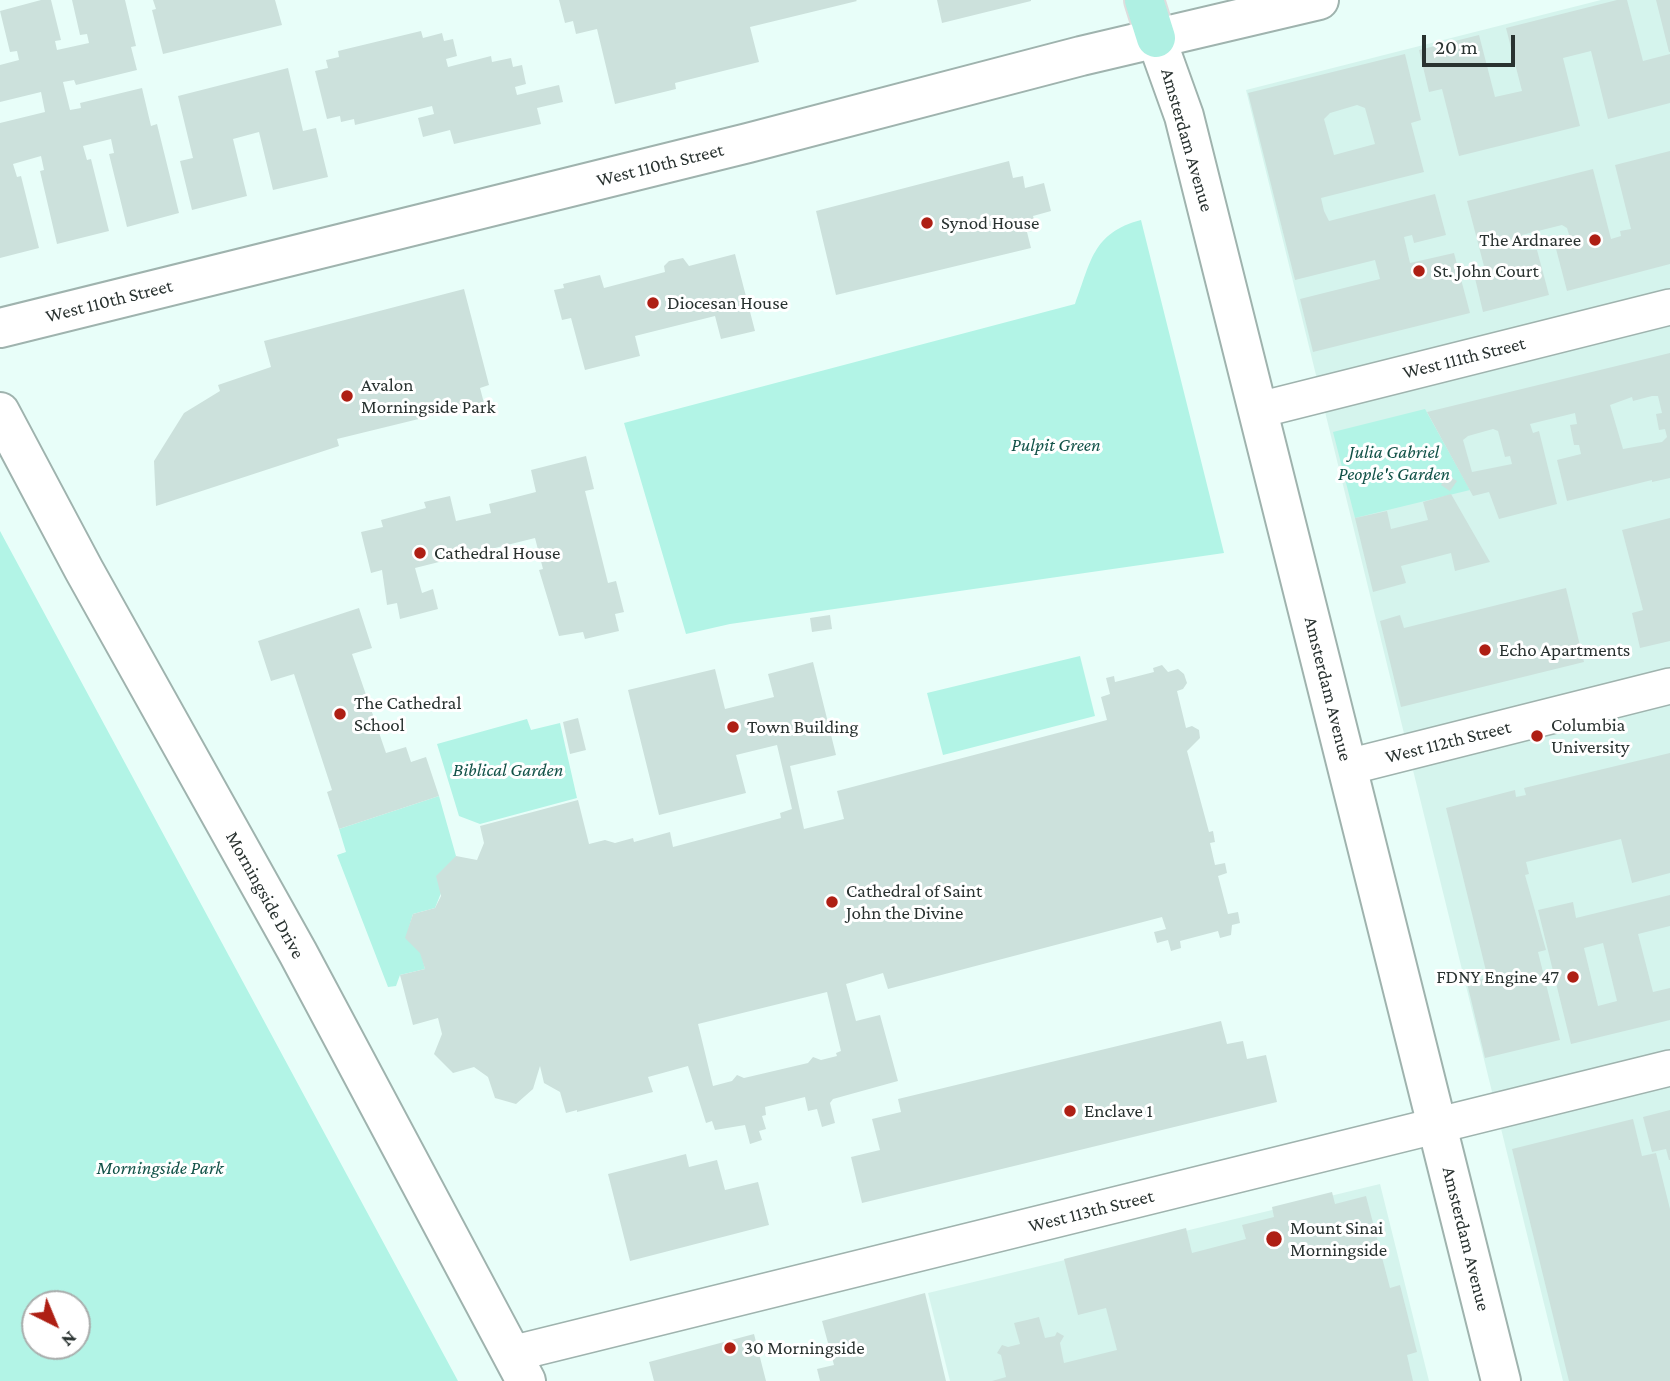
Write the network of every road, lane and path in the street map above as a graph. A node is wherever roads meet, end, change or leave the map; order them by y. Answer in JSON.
{"nodes":[{"id":1,"x":1144,"y":0,"type":"edge"},
{"id":2,"x":1319,"y":0,"type":"edge"},
{"id":3,"x":1156,"y":38,"type":"junction"},
{"id":4,"x":1670,"y":307,"type":"edge"},
{"id":5,"x":0,"y":328,"type":"edge"},
{"id":6,"x":1259,"y":410,"type":"junction"},
{"id":7,"x":0,"y":412,"type":"edge"},
{"id":8,"x":1670,"y":686,"type":"edge"},
{"id":9,"x":1348,"y":767,"type":"junction"},
{"id":10,"x":1670,"y":1068,"type":"edge"},
{"id":11,"x":1437,"y":1126,"type":"junction"},
{"id":12,"x":518,"y":1368,"type":"edge"},
{"id":13,"x":1501,"y":1381,"type":"edge"}],
"edges":[{"from":1,"to":3,"type":"main road","name":"Amsterdam Avenue"},
{"from":2,"to":3,"type":"main road","name":"West 110th Street"},
{"from":3,"to":5,"type":"main road","name":"West 110th Street"},
{"from":3,"to":6,"type":"main road","name":"Amsterdam Avenue"},
{"from":4,"to":6,"type":"street","name":"West 111th Street"},
{"from":6,"to":9,"type":"main road","name":"Amsterdam Avenue"},
{"from":7,"to":12,"type":"main road","name":"Morningside Drive"},
{"from":8,"to":9,"type":"street","name":"West 112th Street"},
{"from":9,"to":11,"type":"main road","name":"Amsterdam Avenue"},
{"from":10,"to":11,"type":"street","name":"West 113th Street"},
{"from":11,"to":12,"type":"street","name":"West 113th Street"},
{"from":11,"to":13,"type":"main road","name":"Amsterdam Avenue"}]}
